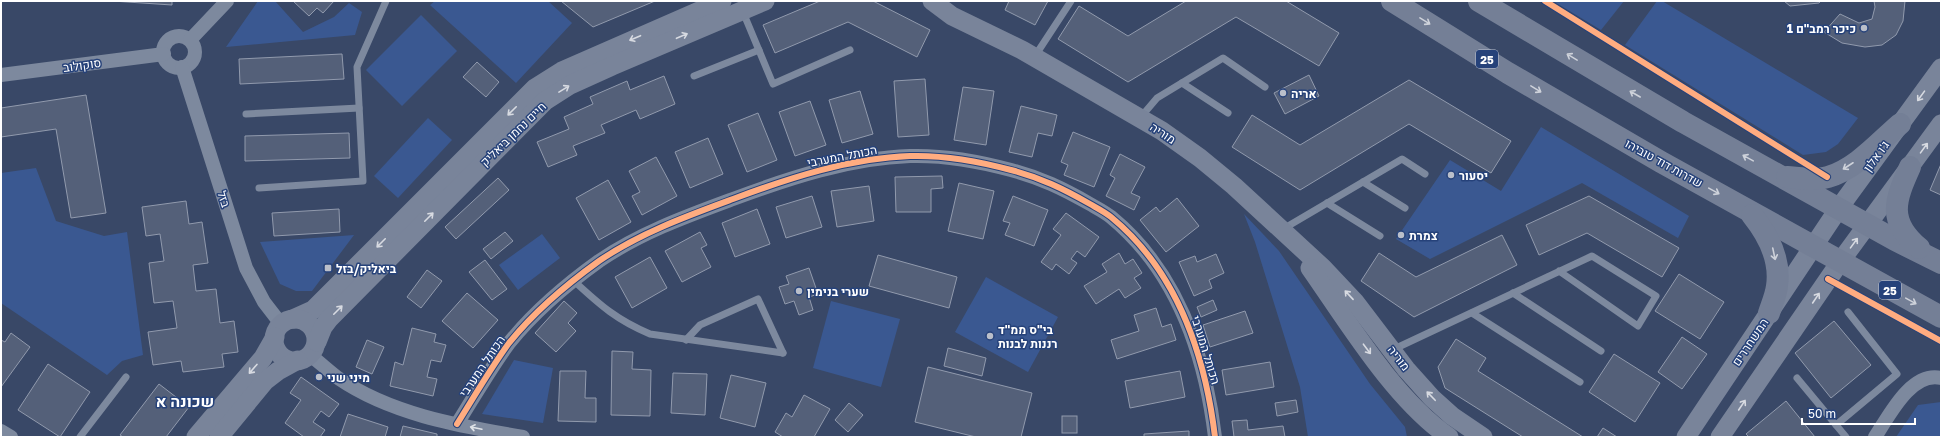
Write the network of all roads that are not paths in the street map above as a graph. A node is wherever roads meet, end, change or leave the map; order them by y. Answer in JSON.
{"nodes":[{"id":1,"x":227,"y":1,"type":"edge"},
{"id":2,"x":386,"y":1,"type":"edge"},
{"id":3,"x":722,"y":1,"type":"edge"},
{"id":4,"x":765,"y":1,"type":"edge"},
{"id":5,"x":1071,"y":1,"type":"edge"},
{"id":6,"x":1392,"y":1,"type":"edge"},
{"id":7,"x":1479,"y":1,"type":"edge"},
{"id":8,"x":939,"y":3,"type":"edge"},
{"id":9,"x":743,"y":10,"type":"junction"},
{"id":10,"x":190,"y":40,"type":"junction"},
{"id":11,"x":759,"y":50,"type":"junction"},
{"id":12,"x":850,"y":50,"type":"dead end"},
{"id":13,"x":1028,"y":53,"type":"junction"},
{"id":14,"x":164,"y":54,"type":"junction"},
{"id":15,"x":182,"y":67,"type":"junction"},
{"id":16,"x":1941,"y":68,"type":"edge"},
{"id":17,"x":1,"y":76,"type":"edge"},
{"id":18,"x":694,"y":76,"type":"dead end"},
{"id":19,"x":1182,"y":83,"type":"junction"},
{"id":20,"x":1265,"y":87,"type":"dead end"},
{"id":21,"x":359,"y":108,"type":"junction"},
{"id":22,"x":1228,"y":113,"type":"dead end"},
{"id":23,"x":246,"y":114,"type":"dead end"},
{"id":24,"x":1140,"y":118,"type":"junction"},
{"id":25,"x":1900,"y":124,"type":"junction"},
{"id":26,"x":1941,"y":124,"type":"edge"},
{"id":27,"x":1910,"y":167,"type":"junction"},
{"id":28,"x":1425,"y":174,"type":"dead end"},
{"id":29,"x":1783,"y":176,"type":"junction"},
{"id":30,"x":1363,"y":182,"type":"junction"},
{"id":31,"x":259,"y":188,"type":"dead end"},
{"id":32,"x":1326,"y":204,"type":"junction"},
{"id":33,"x":1405,"y":208,"type":"dead end"},
{"id":34,"x":1839,"y":208,"type":"junction"},
{"id":35,"x":1747,"y":209,"type":"junction"},
{"id":36,"x":1867,"y":224,"type":"junction"},
{"id":37,"x":1285,"y":234,"type":"junction"},
{"id":38,"x":1380,"y":236,"type":"dead end"},
{"id":39,"x":1813,"y":246,"type":"junction"},
{"id":40,"x":1840,"y":262,"type":"junction"},
{"id":41,"x":1937,"y":262,"type":"edge"},
{"id":42,"x":1559,"y":271,"type":"junction"},
{"id":43,"x":574,"y":281,"type":"junction"},
{"id":44,"x":1513,"y":293,"type":"junction"},
{"id":45,"x":1848,"y":312,"type":"dead end"},
{"id":46,"x":1472,"y":313,"type":"junction"},
{"id":47,"x":1769,"y":313,"type":"junction"},
{"id":48,"x":1941,"y":317,"type":"edge"},
{"id":49,"x":283,"y":327,"type":"junction"},
{"id":50,"x":686,"y":340,"type":"junction"},
{"id":51,"x":1392,"y":350,"type":"junction"},
{"id":52,"x":1601,"y":351,"type":"dead end"},
{"id":53,"x":308,"y":352,"type":"junction"},
{"id":54,"x":126,"y":377,"type":"dead end"},
{"id":55,"x":1797,"y":378,"type":"dead end"},
{"id":56,"x":1941,"y":378,"type":"edge"},
{"id":57,"x":1580,"y":382,"type":"dead end"},
{"id":58,"x":1452,"y":416,"type":"junction"},
{"id":59,"x":456,"y":424,"type":"junction"},
{"id":60,"x":1836,"y":425,"type":"junction"},
{"id":61,"x":1,"y":431,"type":"edge"},
{"id":62,"x":1441,"y":435,"type":"edge"},
{"id":63,"x":11,"y":437,"type":"edge"},
{"id":64,"x":80,"y":437,"type":"edge"},
{"id":65,"x":196,"y":437,"type":"edge"},
{"id":66,"x":219,"y":437,"type":"edge"},
{"id":67,"x":523,"y":437,"type":"edge"},
{"id":68,"x":1215,"y":437,"type":"edge"},
{"id":69,"x":1483,"y":437,"type":"edge"},
{"id":70,"x":1686,"y":437,"type":"edge"},
{"id":71,"x":1720,"y":437,"type":"edge"},
{"id":72,"x":1846,"y":437,"type":"edge"},
{"id":73,"x":1875,"y":437,"type":"edge"}],
"edges":[{"from":1,"to":10,"type":"street"},
{"from":2,"to":21,"type":"lane"},
{"from":3,"to":49,"type":"street","name":"חיים נחמן ביאליק","one_way":true},
{"from":4,"to":9,"type":"street","name":"חיים נחמן ביאליק"},
{"from":5,"to":13,"type":"lane"},
{"from":6,"to":35,"type":"highway","name":"שדרות דוד טוביהו","number":"25","one_way":true},
{"from":29,"to":7,"type":"highway","one_way":true},
{"from":8,"to":13,"type":"street","name":"מוריה"},
{"from":9,"to":11,"type":"lane"},
{"from":53,"to":9,"type":"street","name":"חיים נחמן ביאליק","one_way":true},
{"from":10,"to":14,"type":"street"},
{"from":10,"to":15,"type":"street"},
{"from":11,"to":12,"type":"lane"},
{"from":11,"to":18,"type":"lane"},
{"from":13,"to":24,"type":"street","name":"מוריה"},
{"from":14,"to":15,"type":"street"},
{"from":14,"to":17,"type":"street","name":"סוקולוב"},
{"from":15,"to":49,"type":"street","name":"בזל"},
{"from":16,"to":25,"type":"street","name":"ג'ו אלון","one_way":true},
{"from":19,"to":20,"type":"lane"},
{"from":19,"to":22,"type":"lane"},
{"from":19,"to":24,"type":"lane"},
{"from":21,"to":23,"type":"lane"},
{"from":21,"to":31,"type":"lane"},
{"from":24,"to":37,"type":"street","name":"מוריה"},
{"from":25,"to":29,"type":"highway","one_way":true},
{"from":25,"to":34,"type":"street","name":"ג'ו אלון"},
{"from":27,"to":26,"type":"street","one_way":true},
{"from":27,"to":36,"type":"street"},
{"from":27,"to":41,"type":"highway"},
{"from":28,"to":30,"type":"lane"},
{"from":29,"to":34,"type":"highway"},
{"from":30,"to":32,"type":"lane"},
{"from":30,"to":33,"type":"lane"},
{"from":32,"to":37,"type":"lane"},
{"from":32,"to":38,"type":"lane"},
{"from":34,"to":36,"type":"highway"},
{"from":34,"to":39,"type":"street","name":"ג'ו אלון"},
{"from":35,"to":39,"type":"highway","name":"שדרות דוד טוביהו","number":"25"},
{"from":35,"to":47,"type":"highway","one_way":true},
{"from":40,"to":36,"type":"street","one_way":true},
{"from":36,"to":41,"type":"highway"},
{"from":51,"to":37,"type":"street","name":"מוריה","one_way":true},
{"from":37,"to":62,"type":"street","name":"מוריה","one_way":true},
{"from":39,"to":40,"type":"highway","name":"שדרות דוד טוביהו","number":"25"},
{"from":39,"to":47,"type":"street","name":"המשחררים"},
{"from":40,"to":48,"type":"highway","name":"שדרות דוד טוביהו","number":"25","one_way":true},
{"from":71,"to":40,"type":"street","one_way":true},
{"from":42,"to":42,"type":"lane"},
{"from":42,"to":44,"type":"lane"},
{"from":43,"to":50,"type":"lane"},
{"from":43,"to":59,"type":"street","name":"הכותל המערבי"},
{"from":43,"to":68,"type":"street","name":"הכותל המערבי"},
{"from":44,"to":46,"type":"lane"},
{"from":44,"to":52,"type":"lane"},
{"from":45,"to":60,"type":"lane"},
{"from":46,"to":51,"type":"lane"},
{"from":46,"to":57,"type":"lane"},
{"from":47,"to":70,"type":"street","name":"המשחררים"},
{"from":49,"to":53,"type":"street"},
{"from":49,"to":53,"type":"street"},
{"from":49,"to":65,"type":"street","one_way":true},
{"from":50,"to":50,"type":"lane"},
{"from":58,"to":51,"type":"street","name":"מוריה","one_way":true},
{"from":53,"to":59,"type":"street"},
{"from":53,"to":66,"type":"street"},
{"from":54,"to":64,"type":"lane"},
{"from":55,"to":60,"type":"lane"},
{"from":56,"to":73,"type":"street"},
{"from":58,"to":62,"type":"street"},
{"from":58,"to":69,"type":"street","name":"מוריה"},
{"from":67,"to":59,"type":"street","one_way":true},
{"from":60,"to":72,"type":"lane"},
{"from":61,"to":63,"type":"street"}]}
